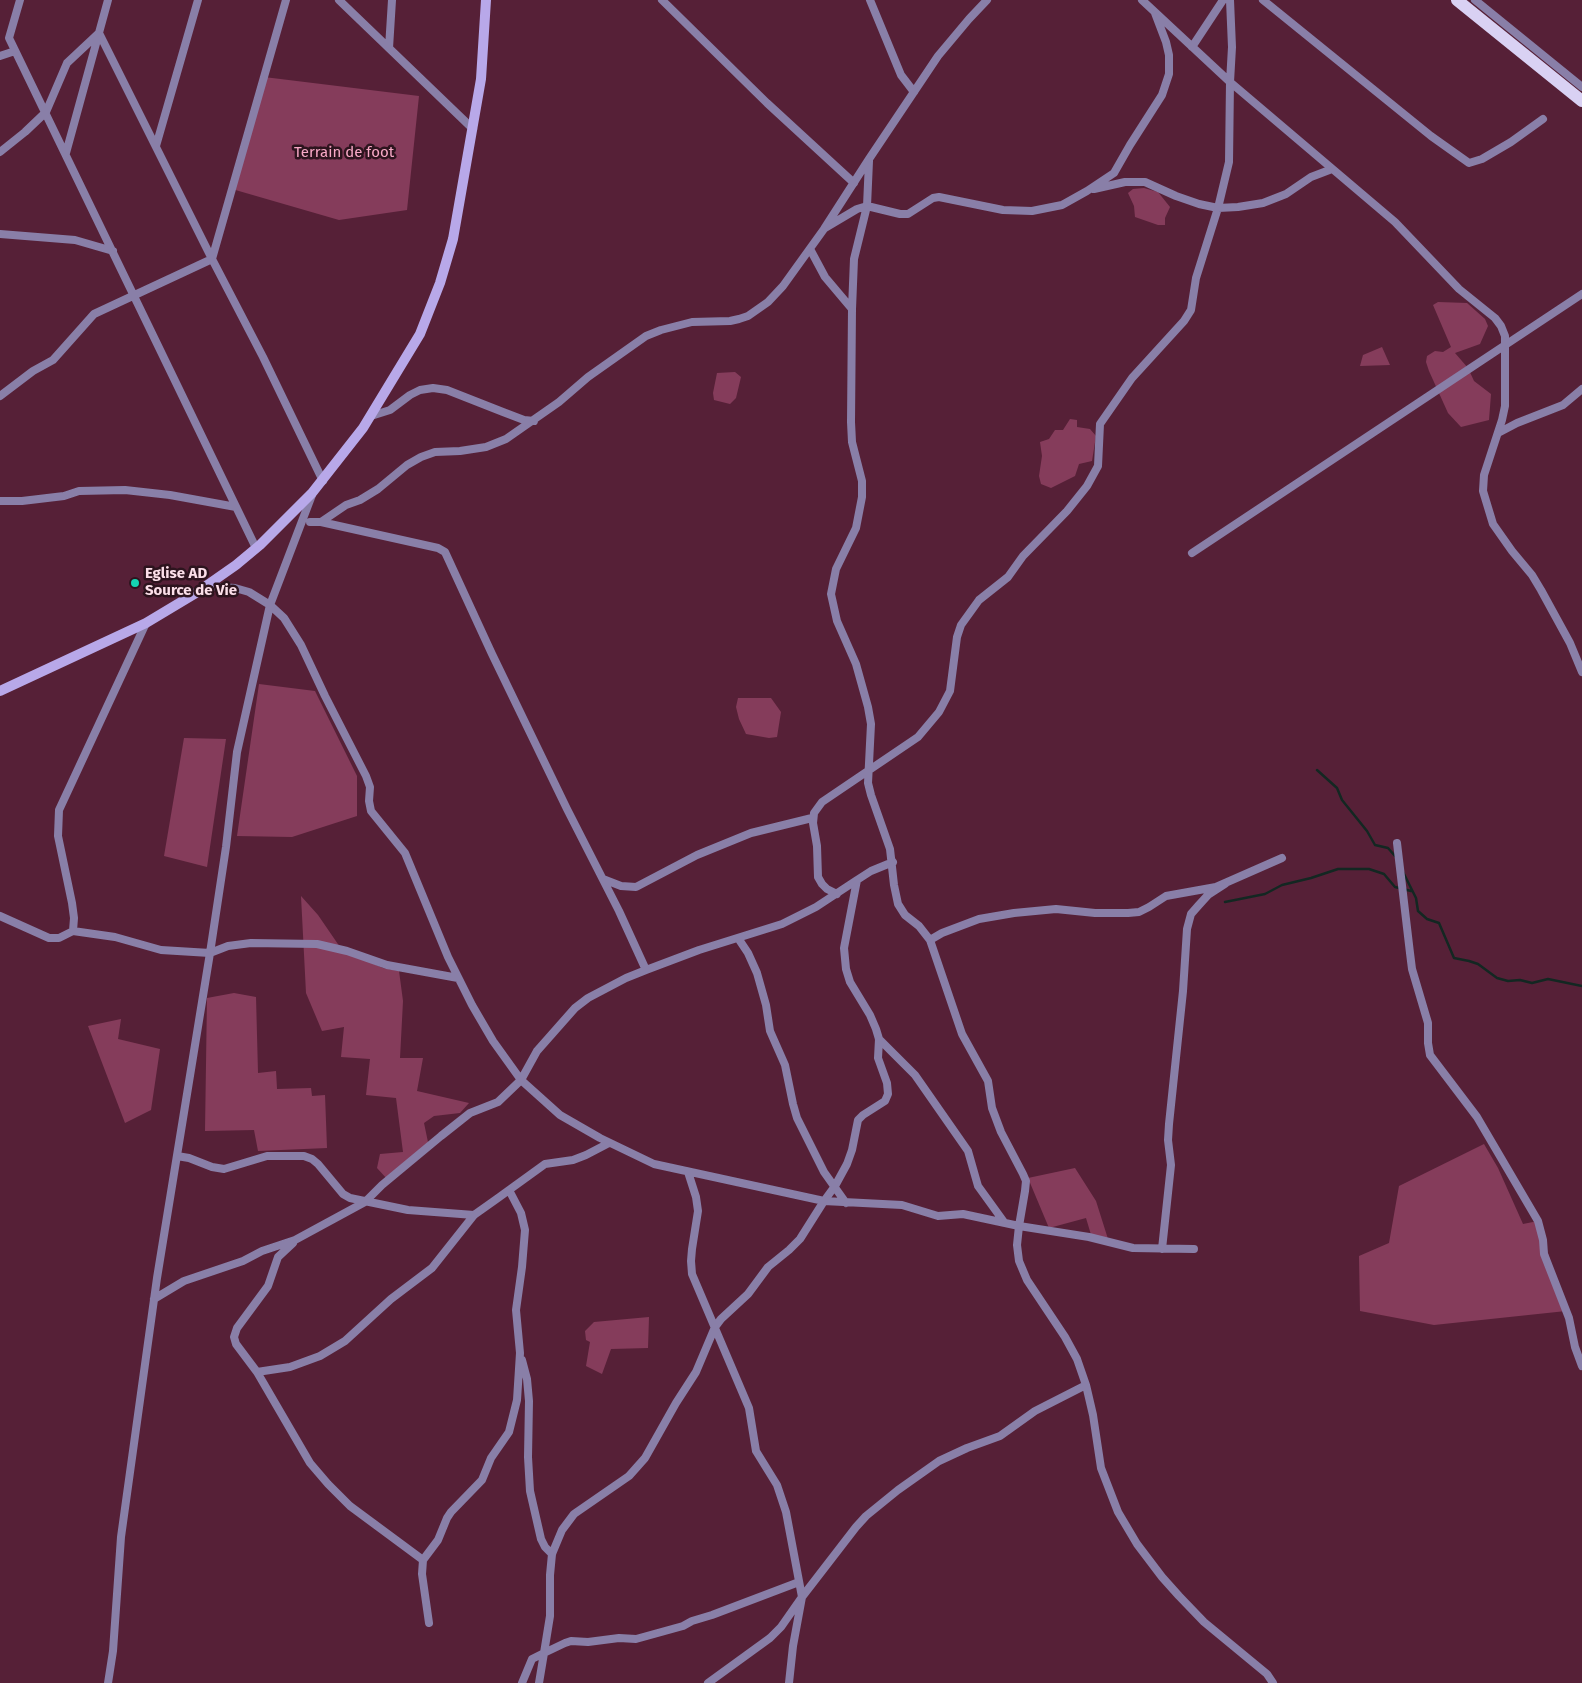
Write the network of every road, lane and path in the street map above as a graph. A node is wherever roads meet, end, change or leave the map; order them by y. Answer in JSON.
{"nodes":[{"id":1,"x":20,"y":0,"type":"edge"},
{"id":2,"x":108,"y":0,"type":"edge"},
{"id":3,"x":198,"y":0,"type":"edge"},
{"id":4,"x":286,"y":0,"type":"edge"},
{"id":5,"x":339,"y":0,"type":"edge"},
{"id":6,"x":392,"y":0,"type":"edge"},
{"id":7,"x":486,"y":0,"type":"edge"},
{"id":8,"x":662,"y":0,"type":"edge"},
{"id":9,"x":870,"y":0,"type":"edge"},
{"id":10,"x":987,"y":0,"type":"edge"},
{"id":11,"x":1142,"y":0,"type":"edge"},
{"id":12,"x":1147,"y":0,"type":"edge"},
{"id":13,"x":1223,"y":0,"type":"edge"},
{"id":14,"x":1230,"y":0,"type":"edge"},
{"id":15,"x":1263,"y":0,"type":"edge"},
{"id":16,"x":1458,"y":0,"type":"edge"},
{"id":17,"x":1476,"y":0,"type":"edge"},
{"id":18,"x":1154,"y":11,"type":"junction"},
{"id":19,"x":99,"y":33,"type":"junction"},
{"id":20,"x":1192,"y":47,"type":"junction"},
{"id":21,"x":389,"y":48,"type":"junction"},
{"id":22,"x":15,"y":50,"type":"junction"},
{"id":23,"x":0,"y":56,"type":"edge"},
{"id":24,"x":1230,"y":82,"type":"junction"},
{"id":25,"x":1576,"y":84,"type":"edge"},
{"id":26,"x":914,"y":92,"type":"junction"},
{"id":27,"x":1582,"y":101,"type":"edge"},
{"id":28,"x":46,"y":112,"type":"junction"},
{"id":29,"x":1543,"y":119,"type":"dead end"},
{"id":30,"x":473,"y":129,"type":"junction"},
{"id":31,"x":156,"y":146,"type":"junction"},
{"id":32,"x":0,"y":152,"type":"edge"},
{"id":33,"x":66,"y":154,"type":"junction"},
{"id":34,"x":869,"y":159,"type":"junction"},
{"id":35,"x":1332,"y":169,"type":"junction"},
{"id":36,"x":854,"y":183,"type":"junction"},
{"id":37,"x":1087,"y":191,"type":"junction"},
{"id":38,"x":867,"y":206,"type":"junction"},
{"id":39,"x":1218,"y":208,"type":"junction"},
{"id":40,"x":824,"y":230,"type":"junction"},
{"id":41,"x":0,"y":234,"type":"edge"},
{"id":42,"x":810,"y":249,"type":"junction"},
{"id":43,"x":113,"y":251,"type":"junction"},
{"id":44,"x":212,"y":259,"type":"junction"},
{"id":45,"x":1582,"y":294,"type":"edge"},
{"id":46,"x":134,"y":296,"type":"junction"},
{"id":47,"x":852,"y":309,"type":"junction"},
{"id":48,"x":1504,"y":346,"type":"junction"},
{"id":49,"x":4,"y":389,"type":"edge"},
{"id":50,"x":1582,"y":389,"type":"edge"},
{"id":51,"x":0,"y":396,"type":"edge"},
{"id":52,"x":371,"y":416,"type":"junction"},
{"id":53,"x":534,"y":421,"type":"junction"},
{"id":54,"x":1498,"y":433,"type":"junction"},
{"id":55,"x":322,"y":481,"type":"junction"},
{"id":56,"x":312,"y":493,"type":"junction"},
{"id":57,"x":0,"y":501,"type":"edge"},
{"id":58,"x":236,"y":507,"type":"junction"},
{"id":59,"x":310,"y":522,"type":"dead end"},
{"id":60,"x":320,"y":522,"type":"junction"},
{"id":61,"x":256,"y":548,"type":"junction"},
{"id":62,"x":1192,"y":553,"type":"dead end"},
{"id":63,"x":206,"y":586,"type":"junction"},
{"id":64,"x":270,"y":605,"type":"junction"},
{"id":65,"x":146,"y":624,"type":"junction"},
{"id":66,"x":1582,"y":672,"type":"edge"},
{"id":67,"x":0,"y":691,"type":"edge"},
{"id":68,"x":868,"y":772,"type":"junction"},
{"id":69,"x":812,"y":818,"type":"junction"},
{"id":70,"x":1397,"y":843,"type":"dead end"},
{"id":71,"x":1282,"y":858,"type":"dead end"},
{"id":72,"x":892,"y":862,"type":"junction"},
{"id":73,"x":603,"y":880,"type":"junction"},
{"id":74,"x":857,"y":880,"type":"junction"},
{"id":75,"x":1225,"y":884,"type":"junction"},
{"id":76,"x":837,"y":894,"type":"junction"},
{"id":77,"x":0,"y":916,"type":"edge"},
{"id":78,"x":73,"y":931,"type":"junction"},
{"id":79,"x":738,"y":938,"type":"junction"},
{"id":80,"x":930,"y":940,"type":"junction"},
{"id":81,"x":210,"y":952,"type":"junction"},
{"id":82,"x":646,"y":970,"type":"junction"},
{"id":83,"x":458,"y":978,"type":"junction"},
{"id":84,"x":878,"y":1039,"type":"junction"},
{"id":85,"x":521,"y":1080,"type":"junction"},
{"id":86,"x":609,"y":1143,"type":"junction"},
{"id":87,"x":177,"y":1156,"type":"junction"},
{"id":88,"x":688,"y":1172,"type":"junction"},
{"id":89,"x":835,"y":1186,"type":"junction"},
{"id":90,"x":508,"y":1190,"type":"junction"},
{"id":91,"x":824,"y":1201,"type":"junction"},
{"id":92,"x":365,"y":1202,"type":"junction"},
{"id":93,"x":846,"y":1202,"type":"junction"},
{"id":94,"x":474,"y":1216,"type":"junction"},
{"id":95,"x":1004,"y":1222,"type":"junction"},
{"id":96,"x":1019,"y":1226,"type":"junction"},
{"id":97,"x":296,"y":1240,"type":"junction"},
{"id":98,"x":1162,"y":1248,"type":"junction"},
{"id":99,"x":1194,"y":1249,"type":"dead end"},
{"id":100,"x":154,"y":1299,"type":"junction"},
{"id":101,"x":715,"y":1327,"type":"junction"},
{"id":102,"x":520,"y":1353,"type":"junction"},
{"id":103,"x":1582,"y":1366,"type":"edge"},
{"id":104,"x":257,"y":1372,"type":"junction"},
{"id":105,"x":1086,"y":1385,"type":"junction"},
{"id":106,"x":552,"y":1554,"type":"junction"},
{"id":107,"x":423,"y":1560,"type":"junction"},
{"id":108,"x":799,"y":1582,"type":"junction"},
{"id":109,"x":802,"y":1597,"type":"junction"},
{"id":110,"x":429,"y":1623,"type":"dead end"},
{"id":111,"x":544,"y":1653,"type":"junction"},
{"id":112,"x":108,"y":1683,"type":"edge"},
{"id":113,"x":522,"y":1683,"type":"edge"},
{"id":114,"x":540,"y":1683,"type":"edge"},
{"id":115,"x":708,"y":1683,"type":"edge"},
{"id":116,"x":789,"y":1683,"type":"edge"},
{"id":117,"x":1273,"y":1683,"type":"edge"}],
"edges":[{"from":1,"to":22,"type":"street"},
{"from":2,"to":19,"type":"street"},
{"from":3,"to":31,"type":"street"},
{"from":4,"to":44,"type":"street"},
{"from":5,"to":21,"type":"street"},
{"from":6,"to":21,"type":"street"},
{"from":7,"to":30,"type":"main road"},
{"from":8,"to":36,"type":"street"},
{"from":9,"to":26,"type":"street"},
{"from":10,"to":26,"type":"street"},
{"from":11,"to":18,"type":"street"},
{"from":12,"to":18,"type":"street"},
{"from":13,"to":20,"type":"street"},
{"from":14,"to":24,"type":"street"},
{"from":15,"to":29,"type":"street"},
{"from":16,"to":25,"type":"main road"},
{"from":17,"to":25,"type":"street"},
{"from":18,"to":20,"type":"street"},
{"from":18,"to":37,"type":"street"},
{"from":19,"to":28,"type":"street"},
{"from":19,"to":31,"type":"street"},
{"from":19,"to":33,"type":"street"},
{"from":20,"to":24,"type":"street"},
{"from":21,"to":30,"type":"street"},
{"from":22,"to":23,"type":"street"},
{"from":22,"to":28,"type":"street"},
{"from":24,"to":35,"type":"street"},
{"from":24,"to":39,"type":"street"},
{"from":25,"to":27,"type":"main road"},
{"from":26,"to":34,"type":"street"},
{"from":28,"to":32,"type":"street"},
{"from":28,"to":33,"type":"street"},
{"from":30,"to":52,"type":"main road"},
{"from":31,"to":44,"type":"street"},
{"from":33,"to":43,"type":"street"},
{"from":34,"to":36,"type":"street"},
{"from":34,"to":38,"type":"street"},
{"from":35,"to":39,"type":"street"},
{"from":35,"to":48,"type":"street"},
{"from":36,"to":40,"type":"street"},
{"from":37,"to":38,"type":"street"},
{"from":37,"to":39,"type":"street"},
{"from":38,"to":40,"type":"street"},
{"from":38,"to":47,"type":"street"},
{"from":39,"to":68,"type":"street"},
{"from":40,"to":42,"type":"street"},
{"from":41,"to":43,"type":"street"},
{"from":42,"to":47,"type":"street"},
{"from":42,"to":53,"type":"street"},
{"from":43,"to":46,"type":"street"},
{"from":44,"to":46,"type":"street"},
{"from":44,"to":55,"type":"street"},
{"from":45,"to":48,"type":"street"},
{"from":46,"to":49,"type":"street"},
{"from":46,"to":58,"type":"street"},
{"from":47,"to":68,"type":"street"},
{"from":48,"to":54,"type":"street"},
{"from":48,"to":62,"type":"street"},
{"from":49,"to":51,"type":"street"},
{"from":50,"to":54,"type":"street"},
{"from":52,"to":53,"type":"street"},
{"from":52,"to":55,"type":"main road"},
{"from":53,"to":60,"type":"street"},
{"from":54,"to":66,"type":"street"},
{"from":55,"to":56,"type":"main road"},
{"from":56,"to":61,"type":"main road"},
{"from":56,"to":64,"type":"street"},
{"from":57,"to":58,"type":"street"},
{"from":58,"to":61,"type":"street"},
{"from":59,"to":60,"type":"street"},
{"from":60,"to":73,"type":"street"},
{"from":61,"to":63,"type":"main road"},
{"from":63,"to":64,"type":"street"},
{"from":63,"to":65,"type":"main road"},
{"from":64,"to":81,"type":"street"},
{"from":64,"to":83,"type":"street"},
{"from":65,"to":67,"type":"main road"},
{"from":65,"to":78,"type":"street"},
{"from":68,"to":69,"type":"street"},
{"from":68,"to":72,"type":"street"},
{"from":69,"to":73,"type":"street"},
{"from":69,"to":76,"type":"street"},
{"from":70,"to":103,"type":"street"},
{"from":71,"to":75,"type":"street"},
{"from":72,"to":74,"type":"street"},
{"from":72,"to":80,"type":"street"},
{"from":73,"to":82,"type":"street"},
{"from":74,"to":76,"type":"street"},
{"from":74,"to":84,"type":"street"},
{"from":75,"to":80,"type":"street"},
{"from":75,"to":98,"type":"street"},
{"from":76,"to":79,"type":"street"},
{"from":77,"to":78,"type":"street"},
{"from":78,"to":81,"type":"street"},
{"from":79,"to":82,"type":"street"},
{"from":79,"to":89,"type":"street"},
{"from":80,"to":96,"type":"street"},
{"from":81,"to":83,"type":"street"},
{"from":81,"to":87,"type":"street"},
{"from":82,"to":85,"type":"street"},
{"from":83,"to":85,"type":"street"},
{"from":84,"to":89,"type":"street"},
{"from":84,"to":95,"type":"street"},
{"from":85,"to":86,"type":"street"},
{"from":85,"to":92,"type":"street"},
{"from":86,"to":88,"type":"street"},
{"from":86,"to":90,"type":"street"},
{"from":87,"to":92,"type":"street"},
{"from":87,"to":100,"type":"street"},
{"from":88,"to":91,"type":"street"},
{"from":88,"to":101,"type":"street"},
{"from":89,"to":91,"type":"street"},
{"from":89,"to":93,"type":"street"},
{"from":90,"to":94,"type":"street"},
{"from":90,"to":102,"type":"street"},
{"from":91,"to":93,"type":"street"},
{"from":91,"to":101,"type":"street"},
{"from":92,"to":94,"type":"street"},
{"from":92,"to":97,"type":"street"},
{"from":93,"to":95,"type":"street"},
{"from":94,"to":104,"type":"street"},
{"from":95,"to":96,"type":"street"},
{"from":96,"to":98,"type":"street"},
{"from":96,"to":105,"type":"street"},
{"from":97,"to":100,"type":"street"},
{"from":97,"to":104,"type":"street"},
{"from":98,"to":99,"type":"street"},
{"from":100,"to":112,"type":"street"},
{"from":101,"to":106,"type":"street"},
{"from":101,"to":108,"type":"street"},
{"from":102,"to":106,"type":"street"},
{"from":102,"to":107,"type":"street"},
{"from":104,"to":107,"type":"street"},
{"from":105,"to":109,"type":"street"},
{"from":105,"to":117,"type":"street"},
{"from":106,"to":111,"type":"street"},
{"from":107,"to":110,"type":"street"},
{"from":108,"to":109,"type":"street"},
{"from":108,"to":111,"type":"street"},
{"from":109,"to":115,"type":"street"},
{"from":109,"to":116,"type":"street"},
{"from":111,"to":113,"type":"street"},
{"from":111,"to":114,"type":"street"}]}
